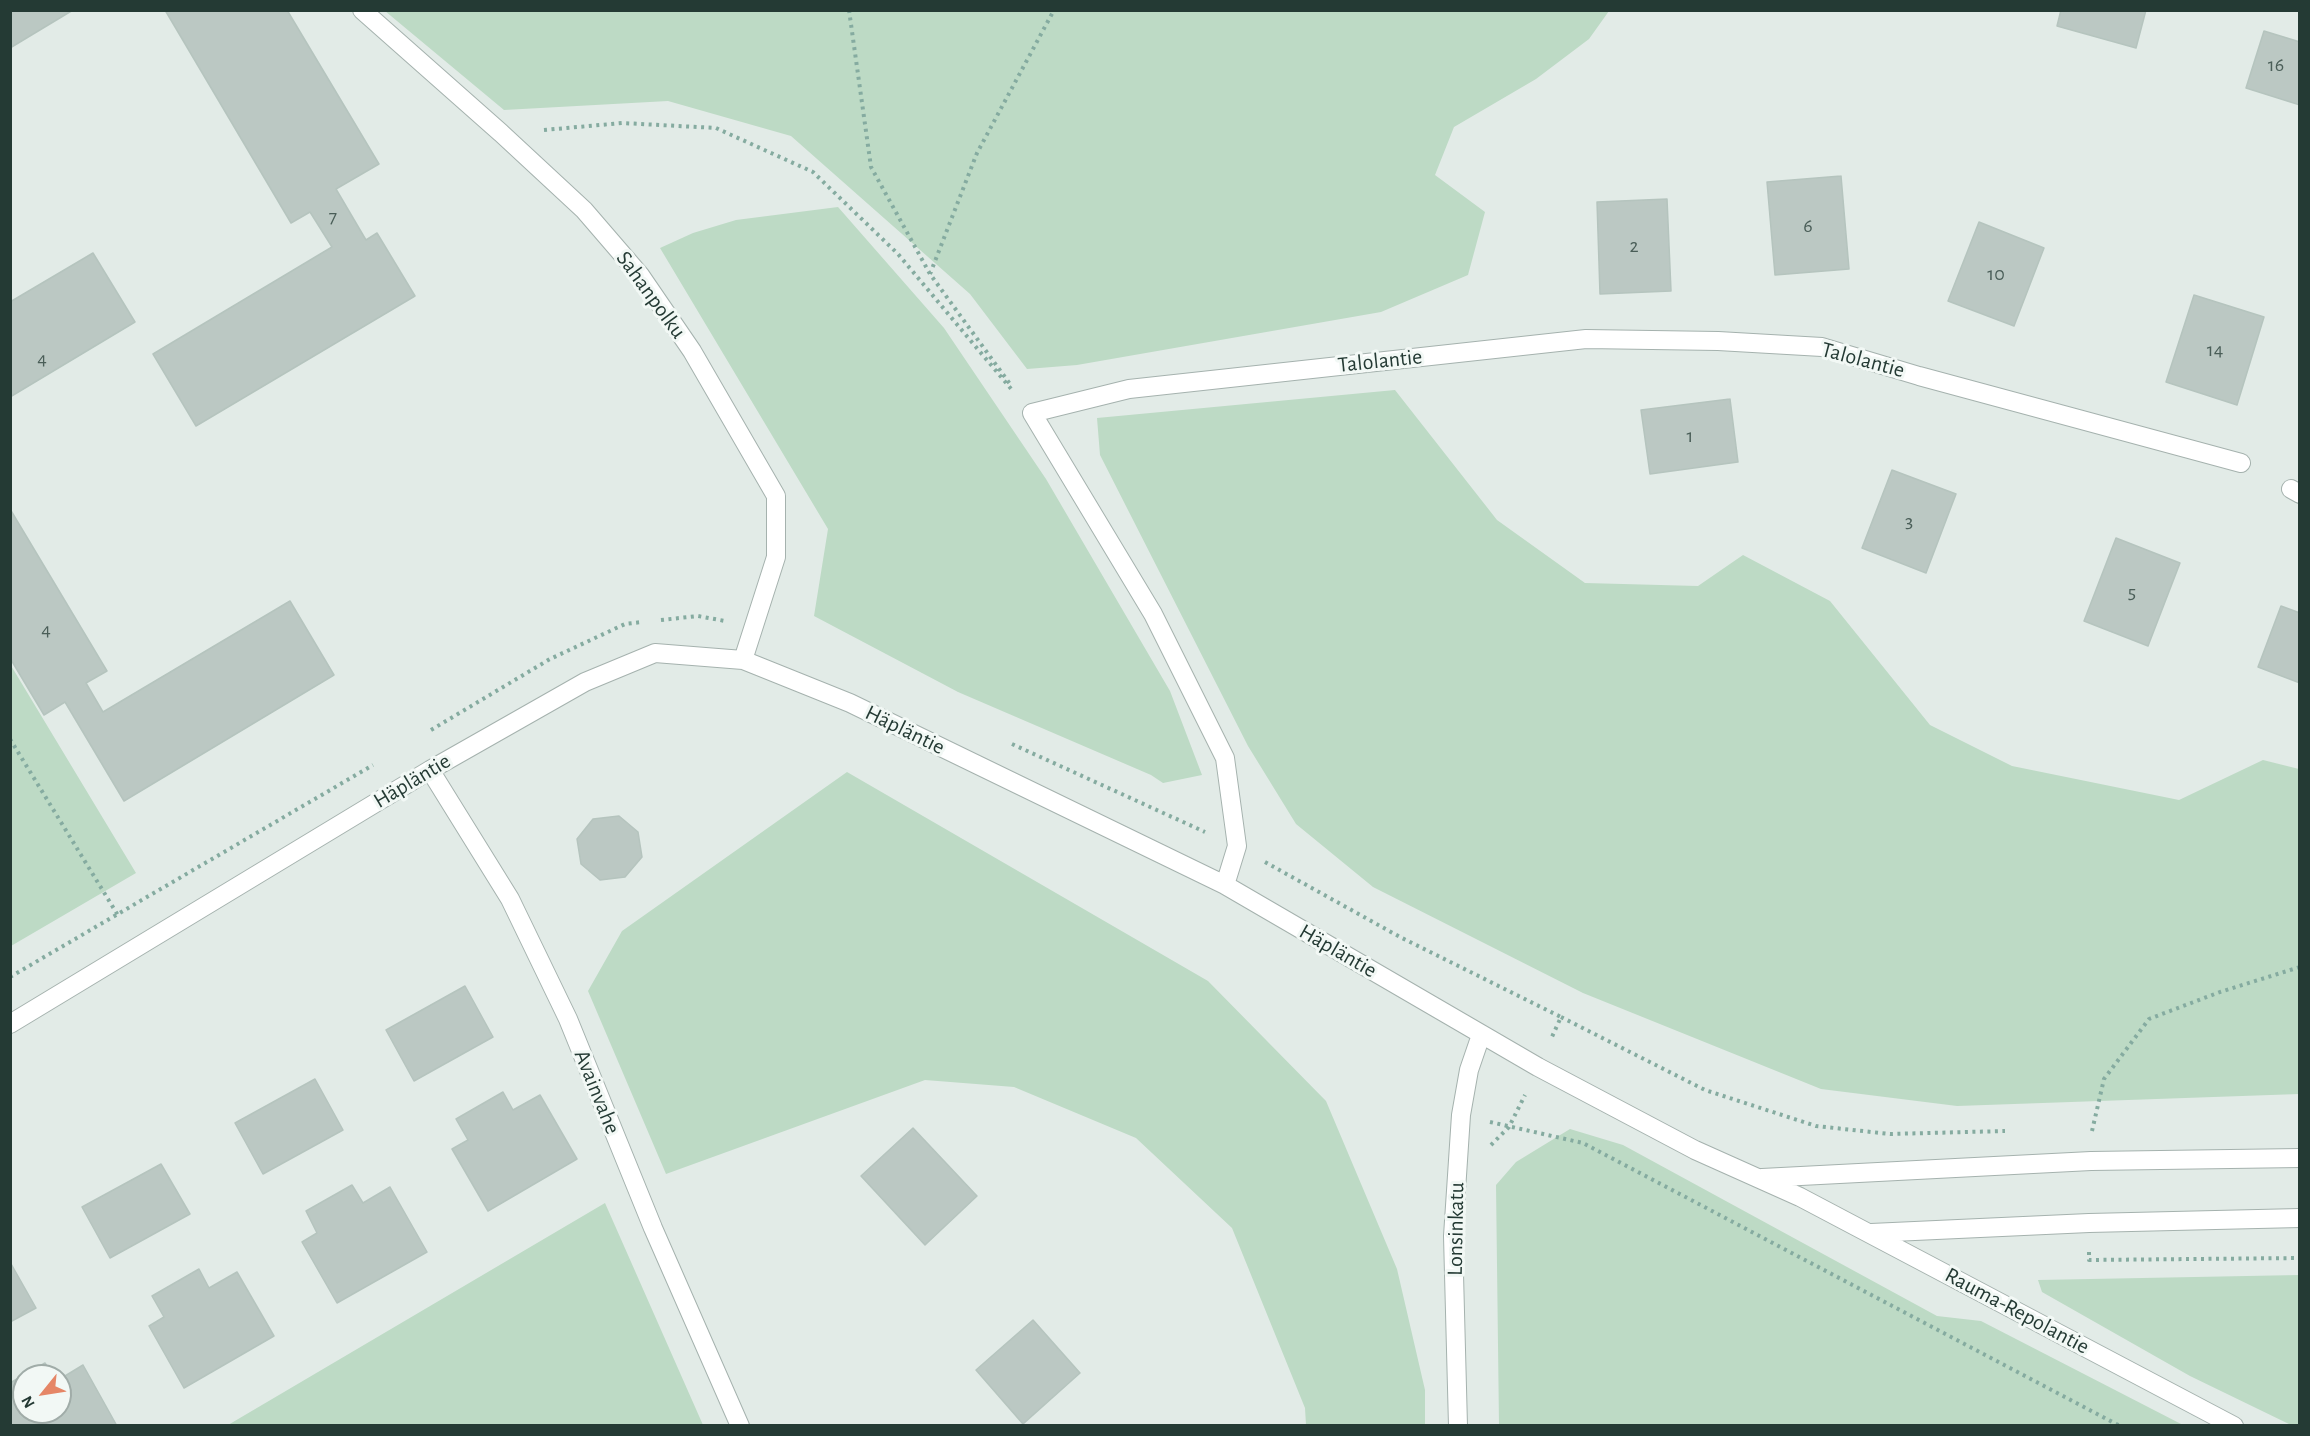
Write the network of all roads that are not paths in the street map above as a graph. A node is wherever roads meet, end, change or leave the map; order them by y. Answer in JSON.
{"nodes":[{"id":1,"x":362,"y":10,"type":"edge"},
{"id":2,"x":2241,"y":463,"type":"dead end"},
{"id":3,"x":743,"y":660,"type":"junction"},
{"id":4,"x":430,"y":770,"type":"junction"},
{"id":5,"x":1225,"y":885,"type":"junction"},
{"id":6,"x":10,"y":1024,"type":"edge"},
{"id":7,"x":1481,"y":1035,"type":"junction"},
{"id":8,"x":2300,"y":1158,"type":"edge"},
{"id":9,"x":1758,"y":1178,"type":"junction"},
{"id":10,"x":1800,"y":1197,"type":"joint"},
{"id":11,"x":2300,"y":1218,"type":"edge"},
{"id":12,"x":1869,"y":1233,"type":"junction"},
{"id":13,"x":740,"y":1425,"type":"edge"},
{"id":14,"x":1458,"y":1425,"type":"edge"},
{"id":15,"x":2234,"y":1425,"type":"edge"}],
"edges":[{"from":1,"to":3,"type":"street","name":"Sahanpolku"},
{"from":2,"to":5,"type":"street","name":"Talolantie"},
{"from":3,"to":4,"type":"street","name":"Häpläntie"},
{"from":3,"to":5,"type":"street","name":"Häpläntie"},
{"from":4,"to":6,"type":"street","name":"Häpläntie"},
{"from":4,"to":13,"type":"street","name":"Avainvahe"},
{"from":5,"to":7,"type":"street","name":"Häpläntie"},
{"from":7,"to":9,"type":"street","name":"Häpläntie"},
{"from":7,"to":14,"type":"street","name":"Lonsinkatu"},
{"from":8,"to":9,"type":"street"},
{"from":9,"to":10,"type":"street","name":"Häpläntie"},
{"from":10,"to":12,"type":"street","name":"Rauma-Repolantie"},
{"from":11,"to":12,"type":"street"},
{"from":12,"to":15,"type":"street","name":"Rauma-Repolantie"}]}
